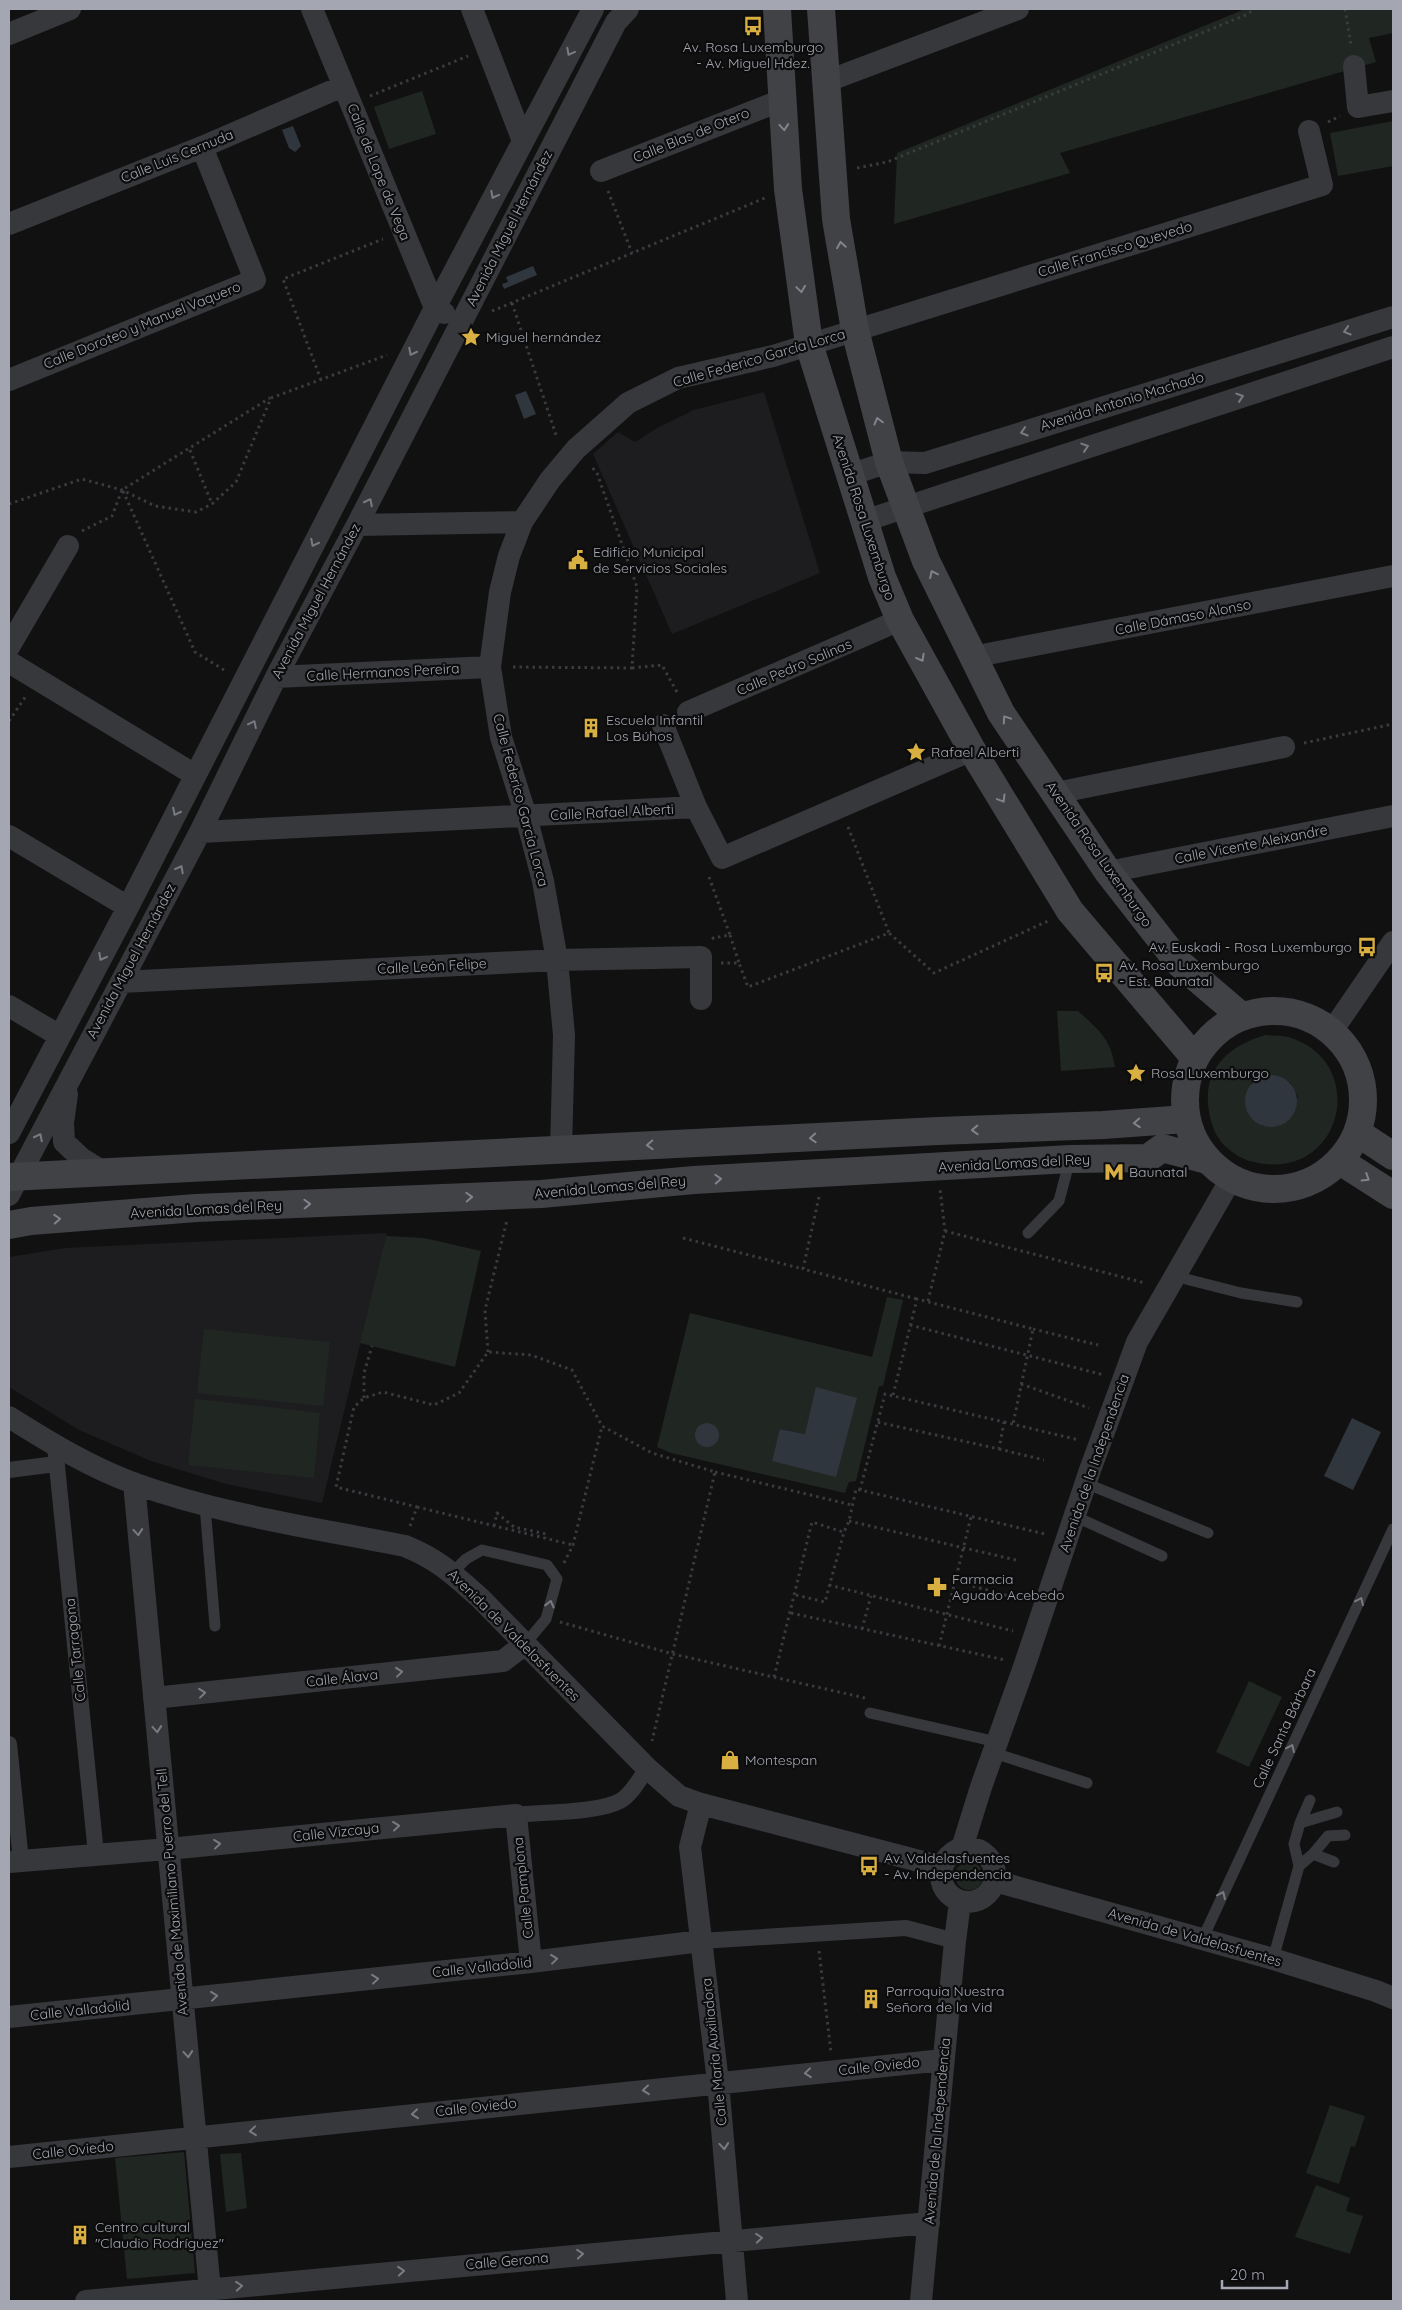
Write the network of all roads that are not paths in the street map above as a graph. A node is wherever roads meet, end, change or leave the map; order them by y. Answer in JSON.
{"nodes":[{"id":1,"x":70,"y":9,"type":"edge"},
{"id":2,"x":312,"y":9,"type":"edge"},
{"id":3,"x":472,"y":9,"type":"edge"},
{"id":4,"x":593,"y":9,"type":"edge"},
{"id":5,"x":628,"y":9,"type":"edge"},
{"id":6,"x":777,"y":9,"type":"edge"},
{"id":7,"x":821,"y":9,"type":"edge"},
{"id":8,"x":1018,"y":9,"type":"edge"},
{"id":9,"x":9,"y":34,"type":"edge"},
{"id":10,"x":1354,"y":66,"type":"road end"},
{"id":11,"x":825,"y":82,"type":"junction"},
{"id":12,"x":347,"y":95,"type":"junction"},
{"id":13,"x":782,"y":100,"type":"junction"},
{"id":14,"x":1393,"y":100,"type":"edge"},
{"id":15,"x":1309,"y":131,"type":"road end"},
{"id":16,"x":523,"y":140,"type":"junction"},
{"id":17,"x":202,"y":147,"type":"junction"},
{"id":18,"x":601,"y":172,"type":"road end"},
{"id":19,"x":9,"y":224,"type":"edge"},
{"id":20,"x":435,"y":308,"type":"junction"},
{"id":21,"x":1393,"y":317,"type":"edge"},
{"id":22,"x":460,"y":322,"type":"junction"},
{"id":23,"x":855,"y":330,"type":"junction"},
{"id":24,"x":809,"y":344,"type":"junction"},
{"id":25,"x":1393,"y":347,"type":"edge"},
{"id":26,"x":9,"y":380,"type":"edge"},
{"id":27,"x":957,"y":453,"type":"junction"},
{"id":28,"x":889,"y":462,"type":"junction"},
{"id":29,"x":850,"y":475,"type":"junction"},
{"id":30,"x":973,"y":484,"type":"junction"},
{"id":31,"x":906,"y":507,"type":"junction"},
{"id":32,"x":864,"y":521,"type":"junction"},
{"id":33,"x":522,"y":522,"type":"junction"},
{"id":34,"x":357,"y":526,"type":"junction"},
{"id":35,"x":68,"y":546,"type":"road end"},
{"id":36,"x":1393,"y":576,"type":"edge"},
{"id":37,"x":900,"y":620,"type":"junction"},
{"id":38,"x":9,"y":647,"type":"edge"},
{"id":39,"x":972,"y":657,"type":"junction"},
{"id":40,"x":9,"y":662,"type":"edge"},
{"id":41,"x":490,"y":667,"type":"junction"},
{"id":42,"x":276,"y":677,"type":"junction"},
{"id":43,"x":688,"y":712,"type":"road end"},
{"id":44,"x":663,"y":725,"type":"dead end"},
{"id":45,"x":1284,"y":747,"type":"road end"},
{"id":46,"x":972,"y":750,"type":"junction"},
{"id":47,"x":195,"y":775,"type":"junction"},
{"id":48,"x":1056,"y":793,"type":"junction"},
{"id":49,"x":696,"y":807,"type":"junction"},
{"id":50,"x":526,"y":816,"type":"junction"},
{"id":51,"x":1393,"y":816,"type":"edge"},
{"id":52,"x":200,"y":832,"type":"junction"},
{"id":53,"x":9,"y":836,"type":"edge"},
{"id":54,"x":1108,"y":872,"type":"junction"},
{"id":55,"x":128,"y":907,"type":"junction"},
{"id":56,"x":1393,"y":942,"type":"edge"},
{"id":57,"x":558,"y":960,"type":"junction"},
{"id":58,"x":120,"y":982,"type":"junction"},
{"id":59,"x":701,"y":999,"type":"dead end"},
{"id":60,"x":9,"y":1006,"type":"edge"},
{"id":61,"x":1241,"y":1016,"type":"junction"},
{"id":62,"x":1332,"y":1032,"type":"junction"},
{"id":63,"x":60,"y":1036,"type":"junction"},
{"id":64,"x":1194,"y":1057,"type":"junction"},
{"id":65,"x":71,"y":1075,"type":"junction"},
{"id":66,"x":1186,"y":1120,"type":"junction"},
{"id":67,"x":9,"y":1133,"type":"edge"},
{"id":68,"x":1358,"y":1133,"type":"junction"},
{"id":69,"x":561,"y":1150,"type":"junction"},
{"id":70,"x":1393,"y":1156,"type":"edge"},
{"id":71,"x":1070,"y":1159,"type":"junction"},
{"id":72,"x":1207,"y":1160,"type":"junction"},
{"id":73,"x":1340,"y":1161,"type":"junction"},
{"id":74,"x":102,"y":1172,"type":"junction"},
{"id":75,"x":1231,"y":1178,"type":"junction"},
{"id":76,"x":12,"y":1182,"type":"edge"},
{"id":77,"x":1393,"y":1195,"type":"edge"},
{"id":78,"x":9,"y":1225,"type":"edge"},
{"id":79,"x":1028,"y":1234,"type":"dead end"},
{"id":80,"x":1174,"y":1276,"type":"junction"},
{"id":81,"x":1297,"y":1302,"type":"dead end"},
{"id":82,"x":9,"y":1417,"type":"edge"},
{"id":83,"x":56,"y":1455,"type":"junction"},
{"id":84,"x":9,"y":1470,"type":"edge"},
{"id":85,"x":1085,"y":1483,"type":"junction"},
{"id":86,"x":134,"y":1484,"type":"junction"},
{"id":87,"x":205,"y":1506,"type":"junction"},
{"id":88,"x":1074,"y":1516,"type":"junction"},
{"id":89,"x":1393,"y":1529,"type":"edge"},
{"id":90,"x":1208,"y":1533,"type":"dead end"},
{"id":91,"x":1162,"y":1556,"type":"dead end"},
{"id":92,"x":452,"y":1573,"type":"junction"},
{"id":93,"x":214,"y":1626,"type":"dead end"},
{"id":94,"x":526,"y":1644,"type":"junction"},
{"id":95,"x":154,"y":1698,"type":"junction"},
{"id":96,"x":870,"y":1712,"type":"dead end"},
{"id":97,"x":9,"y":1744,"type":"edge"},
{"id":98,"x":996,"y":1747,"type":"junction"},
{"id":99,"x":647,"y":1768,"type":"junction"},
{"id":100,"x":1087,"y":1783,"type":"dead end"},
{"id":101,"x":1310,"y":1800,"type":"dead end"},
{"id":102,"x":701,"y":1804,"type":"junction"},
{"id":103,"x":1337,"y":1812,"type":"dead end"},
{"id":104,"x":516,"y":1814,"type":"junction"},
{"id":105,"x":1300,"y":1823,"type":"junction"},
{"id":106,"x":1345,"y":1835,"type":"dead end"},
{"id":107,"x":962,"y":1848,"type":"junction"},
{"id":108,"x":168,"y":1849,"type":"junction"},
{"id":109,"x":96,"y":1854,"type":"junction"},
{"id":110,"x":1313,"y":1854,"type":"junction"},
{"id":111,"x":15,"y":1862,"type":"edge"},
{"id":112,"x":1334,"y":1862,"type":"dead end"},
{"id":113,"x":1299,"y":1866,"type":"junction"},
{"id":114,"x":942,"y":1867,"type":"junction"},
{"id":115,"x":995,"y":1881,"type":"junction"},
{"id":116,"x":960,"y":1902,"type":"junction"},
{"id":117,"x":1202,"y":1940,"type":"junction"},
{"id":118,"x":701,"y":1941,"type":"junction"},
{"id":119,"x":955,"y":1941,"type":"junction"},
{"id":120,"x":1273,"y":1958,"type":"junction"},
{"id":121,"x":531,"y":1962,"type":"junction"},
{"id":122,"x":1393,"y":1998,"type":"edge"},
{"id":123,"x":183,"y":2000,"type":"junction"},
{"id":124,"x":9,"y":2017,"type":"edge"},
{"id":125,"x":943,"y":2060,"type":"junction"},
{"id":126,"x":718,"y":2082,"type":"junction"},
{"id":127,"x":195,"y":2137,"type":"junction"},
{"id":128,"x":9,"y":2157,"type":"edge"},
{"id":129,"x":929,"y":2223,"type":"junction"},
{"id":130,"x":732,"y":2240,"type":"junction"},
{"id":131,"x":210,"y":2295,"type":"edge"},
{"id":132,"x":86,"y":2301,"type":"edge"},
{"id":133,"x":737,"y":2301,"type":"edge"},
{"id":134,"x":921,"y":2301,"type":"edge"}],
"edges":[{"from":1,"to":9,"type":"street"},
{"from":2,"to":12,"type":"street","name":"Calle de Lope de Vega"},
{"from":3,"to":16,"type":"street"},
{"from":4,"to":16,"type":"street","name":"Avenida Miguel Hernández","one_way":true},
{"from":5,"to":22,"type":"street","name":"Avenida Miguel Hernández"},
{"from":6,"to":13,"type":"main road","name":"Avenida Rosa Luxemburgo"},
{"from":7,"to":11,"type":"main road","name":"Avenida Rosa Luxemburgo"},
{"from":8,"to":11,"type":"street"},
{"from":10,"to":14,"type":"street"},
{"from":23,"to":11,"type":"main road","name":"Avenida Rosa Luxemburgo","one_way":true},
{"from":12,"to":17,"type":"street","name":"Calle Luis Cernuda"},
{"from":12,"to":20,"type":"street","name":"Calle de Lope de Vega"},
{"from":13,"to":18,"type":"street","name":"Calle Blas de Otero"},
{"from":13,"to":24,"type":"main road","name":"Avenida Rosa Luxemburgo","one_way":true},
{"from":15,"to":23,"type":"street","name":"Calle Francisco Quevedo"},
{"from":16,"to":20,"type":"street","name":"Avenida Miguel Hernández","one_way":true},
{"from":17,"to":19,"type":"street","name":"Calle Luis Cernuda"},
{"from":17,"to":26,"type":"street","name":"Calle Doroteo y Manuel Vaquero"},
{"from":20,"to":22,"type":"street"},
{"from":20,"to":47,"type":"street","name":"Avenida Miguel Hernández","one_way":true},
{"from":21,"to":27,"type":"street","name":"Avenida Antonio Machado","one_way":true},
{"from":34,"to":22,"type":"street","name":"Avenida Miguel Hernández","one_way":true},
{"from":23,"to":24,"type":"street","name":"Calle Federico García Lorca"},
{"from":28,"to":23,"type":"main road","name":"Avenida Rosa Luxemburgo","one_way":true},
{"from":24,"to":29,"type":"main road","name":"Avenida Rosa Luxemburgo"},
{"from":24,"to":33,"type":"street","name":"Calle Federico García Lorca"},
{"from":30,"to":25,"type":"street","one_way":true},
{"from":27,"to":28,"type":"street","name":"Avenida Antonio Machado"},
{"from":27,"to":30,"type":"street"},
{"from":28,"to":29,"type":"street","name":"Avenida Antonio Machado"},
{"from":28,"to":31,"type":"main road","name":"Avenida Rosa Luxemburgo"},
{"from":29,"to":32,"type":"main road","name":"Avenida Rosa Luxemburgo"},
{"from":30,"to":31,"type":"street"},
{"from":31,"to":32,"type":"street"},
{"from":39,"to":31,"type":"main road","name":"Avenida Rosa Luxemburgo","one_way":true},
{"from":32,"to":37,"type":"main road","name":"Avenida Rosa Luxemburgo"},
{"from":33,"to":34,"type":"street"},
{"from":33,"to":41,"type":"street","name":"Calle Federico García Lorca"},
{"from":34,"to":42,"type":"street","name":"Avenida Miguel Hernández"},
{"from":35,"to":38,"type":"street"},
{"from":36,"to":39,"type":"street","name":"Calle Dámaso Alonso"},
{"from":37,"to":43,"type":"street","name":"Calle Pedro Salinas"},
{"from":37,"to":46,"type":"main road","name":"Avenida Rosa Luxemburgo","one_way":true},
{"from":48,"to":39,"type":"main road","name":"Avenida Rosa Luxemburgo","one_way":true},
{"from":40,"to":47,"type":"street"},
{"from":41,"to":42,"type":"street","name":"Calle Hermanos Pereira"},
{"from":41,"to":50,"type":"street","name":"Calle Federico García Lorca"},
{"from":52,"to":42,"type":"street","name":"Avenida Miguel Hernández","one_way":true},
{"from":44,"to":49,"type":"street"},
{"from":45,"to":48,"type":"street"},
{"from":46,"to":49,"type":"street"},
{"from":46,"to":64,"type":"main road","name":"Avenida Rosa Luxemburgo","one_way":true},
{"from":47,"to":55,"type":"street","name":"Avenida Miguel Hernández","one_way":true},
{"from":48,"to":54,"type":"main road","name":"Avenida Rosa Luxemburgo"},
{"from":49,"to":50,"type":"street","name":"Calle Rafael Alberti"},
{"from":50,"to":52,"type":"street","name":"Calle Rafael Alberti"},
{"from":50,"to":57,"type":"street","name":"Calle Federico García Lorca"},
{"from":51,"to":54,"type":"street","name":"Calle Vicente Aleixandre"},
{"from":58,"to":52,"type":"street","name":"Avenida Miguel Hernández","one_way":true},
{"from":53,"to":55,"type":"street"},
{"from":54,"to":61,"type":"main road","name":"Avenida Rosa Luxemburgo"},
{"from":55,"to":63,"type":"street","name":"Avenida Miguel Hernández","one_way":true},
{"from":56,"to":62,"type":"street"},
{"from":57,"to":58,"type":"street","name":"Calle León Felipe"},
{"from":57,"to":59,"type":"street","name":"Calle León Felipe"},
{"from":57,"to":69,"type":"street","name":"Calle Federico García Lorca"},
{"from":58,"to":65,"type":"street","name":"Avenida Miguel Hernández"},
{"from":60,"to":63,"type":"street"},
{"from":61,"to":62,"type":"main road"},
{"from":61,"to":64,"type":"main road"},
{"from":62,"to":68,"type":"main road"},
{"from":63,"to":67,"type":"street","name":"Avenida Miguel Hernández"},
{"from":64,"to":66,"type":"main road"},
{"from":65,"to":74,"type":"street"},
{"from":76,"to":65,"type":"street","name":"Avenida Miguel Hernández","one_way":true},
{"from":66,"to":69,"type":"main road","one_way":true},
{"from":66,"to":72,"type":"main road"},
{"from":68,"to":70,"type":"main road"},
{"from":68,"to":73,"type":"main road"},
{"from":69,"to":74,"type":"main road"},
{"from":71,"to":72,"type":"main road","name":"Avenida Lomas del Rey"},
{"from":78,"to":71,"type":"main road","name":"Avenida Lomas del Rey","one_way":true},
{"from":71,"to":79,"type":"lane"},
{"from":72,"to":75,"type":"main road"},
{"from":73,"to":75,"type":"main road"},
{"from":73,"to":77,"type":"main road","one_way":true},
{"from":74,"to":76,"type":"main road"},
{"from":75,"to":80,"type":"street","name":"Avenida de la Independencia"},
{"from":80,"to":81,"type":"lane"},
{"from":80,"to":85,"type":"street","name":"Avenida de la Independencia"},
{"from":82,"to":83,"type":"street","name":"Avenida de Valdelasfuentes"},
{"from":83,"to":84,"type":"street"},
{"from":83,"to":86,"type":"street","name":"Avenida de Valdelasfuentes"},
{"from":83,"to":109,"type":"street","name":"Calle Tarragona"},
{"from":85,"to":88,"type":"street","name":"Avenida de la Independencia"},
{"from":85,"to":90,"type":"lane"},
{"from":86,"to":87,"type":"street","name":"Avenida de Valdelasfuentes"},
{"from":86,"to":95,"type":"street","name":"Avenida de Maximiliano Puerro del Tell","one_way":true},
{"from":87,"to":92,"type":"street","name":"Avenida de Valdelasfuentes"},
{"from":87,"to":93,"type":"lane"},
{"from":88,"to":91,"type":"lane"},
{"from":88,"to":98,"type":"street","name":"Avenida de la Independencia"},
{"from":117,"to":89,"type":"lane","name":"Calle Santa Bárbara","one_way":true},
{"from":92,"to":94,"type":"street","name":"Avenida de Valdelasfuentes"},
{"from":94,"to":92,"type":"lane","one_way":true},
{"from":95,"to":94,"type":"street","name":"Calle Álava","one_way":true},
{"from":94,"to":99,"type":"street","name":"Avenida de Valdelasfuentes"},
{"from":95,"to":108,"type":"street","name":"Avenida de Maximiliano Puerro del Tell","one_way":true},
{"from":96,"to":98,"type":"lane"},
{"from":97,"to":111,"type":"street"},
{"from":98,"to":100,"type":"lane"},
{"from":98,"to":107,"type":"street","name":"Avenida de la Independencia"},
{"from":99,"to":102,"type":"street","name":"Avenida de Valdelasfuentes"},
{"from":99,"to":104,"type":"street","name":"Calle Vizcaya"},
{"from":101,"to":105,"type":"lane"},
{"from":102,"to":114,"type":"street","name":"Avenida de Valdelasfuentes"},
{"from":102,"to":118,"type":"street","name":"Calle María Auxiliadora"},
{"from":103,"to":105,"type":"lane"},
{"from":108,"to":104,"type":"street","name":"Calle Vizcaya","one_way":true},
{"from":104,"to":121,"type":"street","name":"Calle Pamplona"},
{"from":105,"to":113,"type":"lane"},
{"from":106,"to":110,"type":"lane"},
{"from":107,"to":114,"type":"street"},
{"from":107,"to":115,"type":"street"},
{"from":108,"to":109,"type":"street","name":"Calle Vizcaya"},
{"from":108,"to":123,"type":"street","name":"Avenida de Maximiliano Puerro del Tell"},
{"from":109,"to":111,"type":"street","name":"Calle Vizcaya"},
{"from":110,"to":112,"type":"lane"},
{"from":110,"to":113,"type":"lane"},
{"from":113,"to":120,"type":"lane"},
{"from":114,"to":116,"type":"street"},
{"from":115,"to":116,"type":"street"},
{"from":115,"to":117,"type":"street","name":"Avenida de Valdelasfuentes"},
{"from":116,"to":119,"type":"street","name":"Avenida de la Independencia"},
{"from":117,"to":120,"type":"street","name":"Avenida de Valdelasfuentes"},
{"from":118,"to":119,"type":"street","name":"Calle Valladolid"},
{"from":121,"to":118,"type":"street","name":"Calle Valladolid","one_way":true},
{"from":118,"to":126,"type":"street","name":"Calle María Auxiliadora"},
{"from":119,"to":125,"type":"street","name":"Avenida de la Independencia"},
{"from":120,"to":122,"type":"street","name":"Avenida de Valdelasfuentes"},
{"from":123,"to":121,"type":"street","name":"Calle Valladolid","one_way":true},
{"from":123,"to":124,"type":"street","name":"Calle Valladolid"},
{"from":123,"to":127,"type":"street","name":"Avenida de Maximiliano Puerro del Tell","one_way":true},
{"from":125,"to":126,"type":"street","name":"Calle Oviedo","one_way":true},
{"from":125,"to":129,"type":"street","name":"Avenida de la Independencia"},
{"from":126,"to":127,"type":"street","name":"Calle Oviedo","one_way":true},
{"from":126,"to":130,"type":"street","name":"Calle María Auxiliadora","one_way":true},
{"from":127,"to":128,"type":"street","name":"Calle Oviedo"},
{"from":127,"to":131,"type":"street","name":"Avenida de Maximiliano Puerro del Tell"},
{"from":130,"to":129,"type":"street","name":"Calle Gerona","one_way":true},
{"from":129,"to":134,"type":"street","name":"Avenida de la Independencia"},
{"from":131,"to":130,"type":"street","name":"Calle Gerona","one_way":true},
{"from":130,"to":133,"type":"street","name":"Calle María Auxiliadora"},
{"from":131,"to":132,"type":"street","name":"Calle Gerona"}]}
